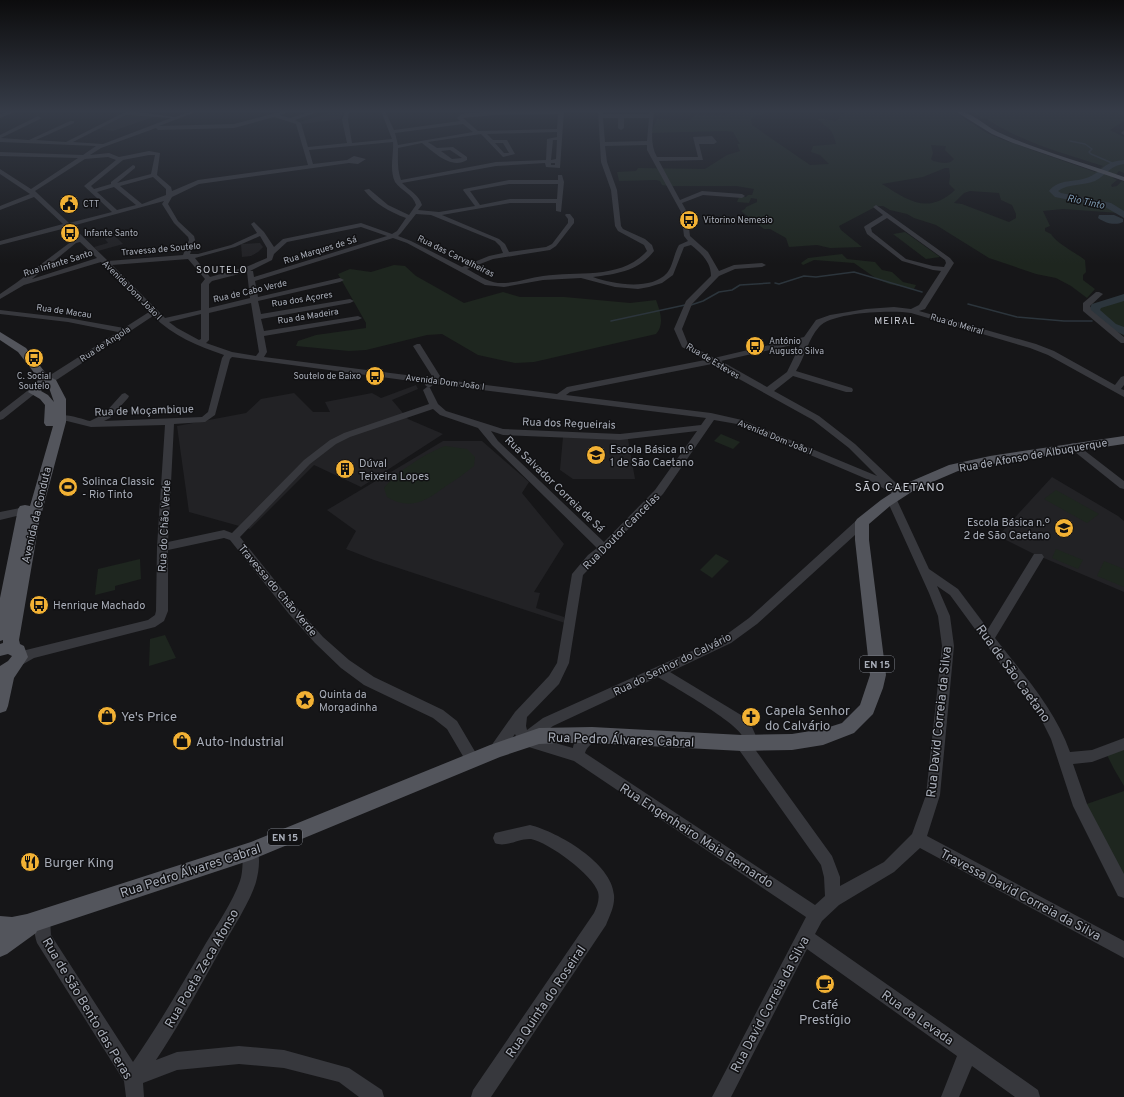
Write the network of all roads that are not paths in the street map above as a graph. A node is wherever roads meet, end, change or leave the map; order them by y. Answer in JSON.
{"nodes":[{"id":1,"x":75,"y":162,"type":"edge"},
{"id":2,"x":117,"y":162,"type":"edge"},
{"id":3,"x":156,"y":162,"type":"edge"},
{"id":4,"x":310,"y":162,"type":"edge"},
{"id":5,"x":340,"y":162,"type":"edge"},
{"id":6,"x":396,"y":162,"type":"edge"},
{"id":7,"x":528,"y":162,"type":"edge"},
{"id":8,"x":553,"y":162,"type":"edge"},
{"id":9,"x":604,"y":162,"type":"edge"},
{"id":10,"x":657,"y":162,"type":"edge"},
{"id":11,"x":1076,"y":162,"type":"edge"},
{"id":12,"x":1081,"y":162,"type":"edge"},
{"id":13,"x":558,"y":164,"type":"joint"},
{"id":14,"x":311,"y":166,"type":"junction"},
{"id":15,"x":134,"y":167,"type":"dead end"},
{"id":16,"x":0,"y":171,"type":"edge"},
{"id":17,"x":154,"y":175,"type":"junction"},
{"id":18,"x":1124,"y":175,"type":"edge"},
{"id":19,"x":1124,"y":179,"type":"edge"},
{"id":20,"x":399,"y":182,"type":"junction"},
{"id":21,"x":561,"y":182,"type":"junction"},
{"id":22,"x":116,"y":185,"type":"junction"},
{"id":23,"x":367,"y":190,"type":"dead end"},
{"id":24,"x":93,"y":191,"type":"junction"},
{"id":25,"x":33,"y":193,"type":"junction"},
{"id":26,"x":169,"y":196,"type":"junction"},
{"id":27,"x":742,"y":196,"type":"dead end"},
{"id":28,"x":560,"y":201,"type":"junction"},
{"id":29,"x":680,"y":202,"type":"junction"},
{"id":30,"x":141,"y":206,"type":"junction"},
{"id":31,"x":480,"y":206,"type":"junction"},
{"id":32,"x":876,"y":207,"type":"dead end"},
{"id":33,"x":0,"y":208,"type":"edge"},
{"id":34,"x":559,"y":211,"type":"dead end"},
{"id":35,"x":116,"y":212,"type":"junction"},
{"id":36,"x":412,"y":214,"type":"junction"},
{"id":37,"x":432,"y":214,"type":"junction"},
{"id":38,"x":568,"y":215,"type":"dead end"},
{"id":39,"x":887,"y":215,"type":"junction"},
{"id":40,"x":881,"y":220,"type":"junction"},
{"id":41,"x":894,"y":220,"type":"junction"},
{"id":42,"x":254,"y":224,"type":"dead end"},
{"id":43,"x":67,"y":225,"type":"junction"},
{"id":44,"x":24,"y":226,"type":"dead end"},
{"id":45,"x":262,"y":233,"type":"junction"},
{"id":46,"x":33,"y":234,"type":"junction"},
{"id":47,"x":394,"y":237,"type":"junction"},
{"id":48,"x":82,"y":239,"type":"junction"},
{"id":49,"x":692,"y":242,"type":"junction"},
{"id":50,"x":0,"y":243,"type":"edge"},
{"id":51,"x":272,"y":253,"type":"junction"},
{"id":52,"x":507,"y":255,"type":"junction"},
{"id":53,"x":190,"y":256,"type":"junction"},
{"id":54,"x":104,"y":261,"type":"junction"},
{"id":55,"x":762,"y":265,"type":"dead end"},
{"id":56,"x":249,"y":269,"type":"junction"},
{"id":57,"x":462,"y":269,"type":"junction"},
{"id":58,"x":945,"y":272,"type":"junction"},
{"id":59,"x":34,"y":273,"type":"junction"},
{"id":60,"x":715,"y":274,"type":"junction"},
{"id":61,"x":583,"y":276,"type":"junction"},
{"id":62,"x":41,"y":278,"type":"junction"},
{"id":63,"x":209,"y":279,"type":"junction"},
{"id":64,"x":251,"y":280,"type":"junction"},
{"id":65,"x":340,"y":280,"type":"dead end"},
{"id":66,"x":19,"y":285,"type":"junction"},
{"id":67,"x":1099,"y":294,"type":"dead end"},
{"id":68,"x":0,"y":297,"type":"edge"},
{"id":69,"x":255,"y":300,"type":"junction"},
{"id":70,"x":350,"y":301,"type":"dead end"},
{"id":71,"x":922,"y":307,"type":"junction"},
{"id":72,"x":205,"y":311,"type":"junction"},
{"id":73,"x":912,"y":311,"type":"junction"},
{"id":74,"x":0,"y":312,"type":"edge"},
{"id":75,"x":154,"y":312,"type":"junction"},
{"id":76,"x":926,"y":315,"type":"junction"},
{"id":77,"x":258,"y":317,"type":"junction"},
{"id":78,"x":358,"y":318,"type":"dead end"},
{"id":79,"x":163,"y":321,"type":"junction"},
{"id":80,"x":125,"y":331,"type":"junction"},
{"id":81,"x":261,"y":334,"type":"junction"},
{"id":82,"x":0,"y":335,"type":"edge"},
{"id":83,"x":807,"y":339,"type":"junction"},
{"id":84,"x":1124,"y":341,"type":"edge"},
{"id":85,"x":0,"y":342,"type":"edge"},
{"id":86,"x":200,"y":344,"type":"junction"},
{"id":87,"x":416,"y":346,"type":"dead end"},
{"id":88,"x":230,"y":354,"type":"junction"},
{"id":89,"x":258,"y":359,"type":"junction"},
{"id":90,"x":712,"y":361,"type":"junction"},
{"id":91,"x":791,"y":372,"type":"junction"},
{"id":92,"x":419,"y":379,"type":"junction"},
{"id":93,"x":1124,"y":379,"type":"edge"},
{"id":94,"x":432,"y":380,"type":"junction"},
{"id":95,"x":44,"y":385,"type":"junction"},
{"id":96,"x":427,"y":390,"type":"junction"},
{"id":97,"x":849,"y":390,"type":"dead end"},
{"id":98,"x":767,"y":391,"type":"junction"},
{"id":99,"x":1120,"y":391,"type":"edge"},
{"id":100,"x":125,"y":396,"type":"dead end"},
{"id":101,"x":559,"y":397,"type":"junction"},
{"id":102,"x":434,"y":405,"type":"junction"},
{"id":103,"x":0,"y":406,"type":"edge"},
{"id":104,"x":14,"y":406,"type":"junction"},
{"id":105,"x":711,"y":416,"type":"junction"},
{"id":106,"x":0,"y":417,"type":"edge"},
{"id":107,"x":60,"y":418,"type":"junction"},
{"id":108,"x":170,"y":422,"type":"junction"},
{"id":109,"x":91,"y":424,"type":"junction"},
{"id":110,"x":481,"y":426,"type":"junction"},
{"id":111,"x":704,"y":427,"type":"junction"},
{"id":112,"x":1124,"y":440,"type":"edge"},
{"id":113,"x":1073,"y":446,"type":"junction"},
{"id":114,"x":1124,"y":486,"type":"edge"},
{"id":115,"x":895,"y":495,"type":"junction"},
{"id":116,"x":25,"y":511,"type":"junction"},
{"id":117,"x":0,"y":516,"type":"edge"},
{"id":118,"x":862,"y":522,"type":"junction"},
{"id":119,"x":234,"y":537,"type":"junction"},
{"id":120,"x":162,"y":546,"type":"junction"},
{"id":121,"x":603,"y":548,"type":"junction"},
{"id":122,"x":1038,"y":558,"type":"dead end"},
{"id":123,"x":926,"y":571,"type":"junction"},
{"id":124,"x":954,"y":592,"type":"junction"},
{"id":125,"x":935,"y":593,"type":"junction"},
{"id":126,"x":0,"y":635,"type":"edge"},
{"id":127,"x":989,"y":638,"type":"junction"},
{"id":128,"x":13,"y":659,"type":"edge"},
{"id":129,"x":659,"y":672,"type":"junction"},
{"id":130,"x":0,"y":706,"type":"edge"},
{"id":131,"x":521,"y":715,"type":"junction"},
{"id":132,"x":592,"y":735,"type":"junction"},
{"id":133,"x":524,"y":740,"type":"junction"},
{"id":134,"x":747,"y":743,"type":"junction"},
{"id":135,"x":1124,"y":744,"type":"edge"},
{"id":136,"x":496,"y":750,"type":"junction"},
{"id":137,"x":578,"y":756,"type":"junction"},
{"id":138,"x":472,"y":759,"type":"junction"},
{"id":139,"x":1065,"y":759,"type":"junction"},
{"id":140,"x":500,"y":838,"type":"dead end"},
{"id":141,"x":918,"y":839,"type":"junction"},
{"id":142,"x":251,"y":851,"type":"junction"},
{"id":143,"x":1124,"y":890,"type":"edge"},
{"id":144,"x":833,"y":899,"type":"junction"},
{"id":145,"x":816,"y":916,"type":"junction"},
{"id":146,"x":42,"y":920,"type":"junction"},
{"id":147,"x":0,"y":926,"type":"edge"},
{"id":148,"x":805,"y":937,"type":"junction"},
{"id":149,"x":0,"y":947,"type":"edge"},
{"id":150,"x":1124,"y":950,"type":"edge"},
{"id":151,"x":968,"y":1052,"type":"junction"},
{"id":152,"x":133,"y":1078,"type":"junction"},
{"id":153,"x":135,"y":1097,"type":"edge"},
{"id":154,"x":375,"y":1097,"type":"edge"},
{"id":155,"x":480,"y":1097,"type":"edge"},
{"id":156,"x":720,"y":1097,"type":"edge"},
{"id":157,"x":950,"y":1097,"type":"edge"},
{"id":158,"x":1031,"y":1097,"type":"edge"}],
"edges":[{"from":1,"to":25,"type":"street"},
{"from":2,"to":24,"type":"street"},
{"from":3,"to":17,"type":"street"},
{"from":4,"to":14,"type":"street"},
{"from":5,"to":14,"type":"street"},
{"from":6,"to":20,"type":"street"},
{"from":7,"to":20,"type":"street"},
{"from":8,"to":13,"type":"street"},
{"from":9,"to":61,"type":"street","name":"Rua das Carvalheiras"},
{"from":10,"to":29,"type":"street"},
{"from":11,"to":19,"type":"main road"},
{"from":12,"to":18,"type":"main road"},
{"from":13,"to":21,"type":"street"},
{"from":14,"to":26,"type":"street"},
{"from":15,"to":22,"type":"street"},
{"from":16,"to":25,"type":"street","name":"Avenida Dom João I"},
{"from":17,"to":22,"type":"street"},
{"from":17,"to":26,"type":"street"},
{"from":20,"to":36,"type":"street"},
{"from":21,"to":28,"type":"street"},
{"from":21,"to":31,"type":"street"},
{"from":22,"to":24,"type":"street"},
{"from":22,"to":30,"type":"street"},
{"from":23,"to":36,"type":"street"},
{"from":24,"to":35,"type":"street"},
{"from":25,"to":33,"type":"street"},
{"from":25,"to":43,"type":"street","name":"Avenida Dom João I"},
{"from":26,"to":30,"type":"street"},
{"from":26,"to":53,"type":"street"},
{"from":27,"to":29,"type":"street"},
{"from":28,"to":31,"type":"street"},
{"from":28,"to":34,"type":"street"},
{"from":29,"to":49,"type":"street"},
{"from":30,"to":35,"type":"street"},
{"from":31,"to":37,"type":"street"},
{"from":32,"to":39,"type":"street"},
{"from":35,"to":43,"type":"street"},
{"from":36,"to":37,"type":"street"},
{"from":36,"to":47,"type":"street"},
{"from":37,"to":52,"type":"street"},
{"from":38,"to":52,"type":"street"},
{"from":39,"to":40,"type":"street"},
{"from":39,"to":41,"type":"street"},
{"from":40,"to":41,"type":"street"},
{"from":40,"to":58,"type":"street"},
{"from":41,"to":58,"type":"street"},
{"from":42,"to":45,"type":"street"},
{"from":43,"to":46,"type":"street"},
{"from":43,"to":48,"type":"street","name":"Avenida Dom João I"},
{"from":44,"to":46,"type":"street"},
{"from":45,"to":51,"type":"street"},
{"from":45,"to":53,"type":"street","name":"Travessa de Soutelo"},
{"from":46,"to":50,"type":"street"},
{"from":47,"to":51,"type":"street","name":"Rua das Carvalheiras"},
{"from":47,"to":57,"type":"street","name":"Rua das Carvalheiras"},
{"from":47,"to":64,"type":"street","name":"Rua Marques de Sá"},
{"from":48,"to":54,"type":"street","name":"Avenida Dom João I"},
{"from":48,"to":59,"type":"street"},
{"from":49,"to":60,"type":"street"},
{"from":49,"to":61,"type":"street"},
{"from":51,"to":56,"type":"street","name":"Rua das Carvalheiras"},
{"from":52,"to":57,"type":"street"},
{"from":53,"to":54,"type":"street","name":"Travessa de Soutelo"},
{"from":53,"to":63,"type":"street"},
{"from":54,"to":62,"type":"street","name":"Rua Infante Santo"},
{"from":54,"to":75,"type":"street","name":"Avenida Dom João I"},
{"from":55,"to":60,"type":"street"},
{"from":56,"to":63,"type":"street","name":"Rua das Carvalheiras"},
{"from":56,"to":64,"type":"street"},
{"from":57,"to":61,"type":"street","name":"Rua das Carvalheiras"},
{"from":58,"to":71,"type":"street"},
{"from":59,"to":62,"type":"street"},
{"from":59,"to":66,"type":"street"},
{"from":60,"to":90,"type":"street","name":"Rua de Esteves"},
{"from":62,"to":66,"type":"street","name":"Rua Infante Santo"},
{"from":63,"to":72,"type":"street"},
{"from":64,"to":69,"type":"street"},
{"from":65,"to":69,"type":"street","name":"Rua de Cabo Verde"},
{"from":66,"to":68,"type":"street"},
{"from":67,"to":84,"type":"street"},
{"from":69,"to":72,"type":"street","name":"Rua de Cabo Verde"},
{"from":69,"to":77,"type":"street"},
{"from":70,"to":77,"type":"street","name":"Rua dos Açores"},
{"from":71,"to":73,"type":"street"},
{"from":71,"to":76,"type":"street"},
{"from":72,"to":79,"type":"street","name":"Rua de Cabo Verde"},
{"from":72,"to":86,"type":"street"},
{"from":73,"to":76,"type":"street","name":"Rua do Meiral"},
{"from":73,"to":83,"type":"street","name":"Rua do Meiral"},
{"from":74,"to":80,"type":"street","name":"Rua de Macau"},
{"from":75,"to":79,"type":"street","name":"Avenida Dom João I"},
{"from":75,"to":80,"type":"street","name":"Rua de Angola"},
{"from":76,"to":99,"type":"street","name":"Rua do Meiral"},
{"from":77,"to":81,"type":"street"},
{"from":78,"to":81,"type":"street","name":"Rua da Madeira"},
{"from":79,"to":86,"type":"street","name":"Avenida Dom João I"},
{"from":80,"to":95,"type":"street","name":"Rua de Angola"},
{"from":81,"to":89,"type":"street"},
{"from":82,"to":95,"type":"main road"},
{"from":83,"to":90,"type":"street"},
{"from":83,"to":91,"type":"street","name":"Rua do Meiral"},
{"from":85,"to":95,"type":"main road"},
{"from":86,"to":88,"type":"street","name":"Avenida Dom João I"},
{"from":87,"to":94,"type":"street"},
{"from":88,"to":89,"type":"street","name":"Avenida Dom João I"},
{"from":88,"to":108,"type":"street","name":"Rua de Moçambique"},
{"from":89,"to":92,"type":"street","name":"Avenida Dom João I"},
{"from":90,"to":98,"type":"street","name":"Rua de Esteves"},
{"from":90,"to":101,"type":"street"},
{"from":91,"to":97,"type":"street"},
{"from":91,"to":98,"type":"street","name":"Rua do Meiral"},
{"from":92,"to":94,"type":"street","name":"Avenida Dom João I"},
{"from":92,"to":96,"type":"street"},
{"from":93,"to":99,"type":"street"},
{"from":94,"to":96,"type":"street"},
{"from":94,"to":101,"type":"street","name":"Avenida Dom João I"},
{"from":95,"to":104,"type":"street","name":"Rua de Angola"},
{"from":95,"to":107,"type":"main road","name":"Avenida da Conduta"},
{"from":95,"to":116,"type":"main road","name":"Avenida da Conduta"},
{"from":96,"to":102,"type":"street"},
{"from":98,"to":115,"type":"street","name":"Rua de Esteves"},
{"from":100,"to":109,"type":"street"},
{"from":101,"to":105,"type":"street","name":"Avenida Dom João I"},
{"from":102,"to":110,"type":"street","name":"Rua dos Regueirais"},
{"from":102,"to":119,"type":"street"},
{"from":103,"to":104,"type":"street"},
{"from":104,"to":106,"type":"street","name":"Rua de Angola"},
{"from":105,"to":111,"type":"street","name":"Rua Doutor Cancelas"},
{"from":105,"to":115,"type":"street","name":"Avenida Dom João I"},
{"from":107,"to":109,"type":"street","name":"Rua de Moçambique"},
{"from":107,"to":128,"type":"main road","name":"Avenida da Conduta"},
{"from":108,"to":109,"type":"street","name":"Rua de Moçambique"},
{"from":108,"to":120,"type":"street","name":"Rua do Chão Verde"},
{"from":110,"to":111,"type":"street","name":"Rua dos Regueirais"},
{"from":110,"to":121,"type":"street","name":"Rua Salvador Correia de Sá"},
{"from":111,"to":121,"type":"street","name":"Rua Doutor Cancelas"},
{"from":112,"to":113,"type":"main road","name":"Rua de Afonso de Albuquerque"},
{"from":113,"to":114,"type":"street"},
{"from":113,"to":115,"type":"main road","name":"Rua de Afonso de Albuquerque"},
{"from":115,"to":118,"type":"main road"},
{"from":115,"to":123,"type":"street","name":"Rua David Correia da Silva"},
{"from":116,"to":117,"type":"street"},
{"from":116,"to":126,"type":"main road","name":"Avenida da Conduta"},
{"from":118,"to":129,"type":"street","name":"Rua do Senhor do Calvário"},
{"from":118,"to":134,"type":"main road","name":"Rua Pedro Álvares Cabral","number":"EN 15"},
{"from":119,"to":120,"type":"street","name":"Travessa do Chão Verde"},
{"from":119,"to":138,"type":"street","name":"Travessa do Chão Verde"},
{"from":120,"to":128,"type":"street","name":"Rua do Chão Verde"},
{"from":121,"to":131,"type":"street","name":"Rua Doutor Cancelas"},
{"from":122,"to":127,"type":"street"},
{"from":123,"to":124,"type":"street","name":"Rua de São Caetano"},
{"from":123,"to":125,"type":"street","name":"Rua David Correia da Silva"},
{"from":124,"to":125,"type":"street"},
{"from":124,"to":127,"type":"street","name":"Rua de São Caetano"},
{"from":125,"to":141,"type":"street","name":"Rua David Correia da Silva"},
{"from":127,"to":139,"type":"street","name":"Rua de São Caetano"},
{"from":128,"to":130,"type":"main road","name":"Avenida da Conduta"},
{"from":129,"to":133,"type":"street","name":"Rua do Senhor do Calvário"},
{"from":129,"to":134,"type":"street"},
{"from":131,"to":133,"type":"street"},
{"from":131,"to":136,"type":"street","name":"Rua Doutor Cancelas"},
{"from":132,"to":133,"type":"main road","name":"Rua Pedro Álvares Cabral","number":"EN 15"},
{"from":132,"to":134,"type":"main road","name":"Rua Pedro Álvares Cabral","number":"EN 15"},
{"from":132,"to":137,"type":"street"},
{"from":133,"to":136,"type":"main road","name":"Rua Pedro Álvares Cabral","number":"EN 15"},
{"from":133,"to":137,"type":"street","name":"Rua Engenheiro Maia Bernardo"},
{"from":134,"to":144,"type":"street"},
{"from":135,"to":139,"type":"street"},
{"from":136,"to":138,"type":"main road","name":"Rua Pedro Álvares Cabral","number":"EN 15"},
{"from":137,"to":145,"type":"street","name":"Rua Engenheiro Maia Bernardo"},
{"from":138,"to":142,"type":"main road","name":"Rua Pedro Álvares Cabral","number":"EN 15"},
{"from":139,"to":143,"type":"street","name":"Rua de São Caetano"},
{"from":140,"to":155,"type":"street","name":"Rua Quinta do Roseiral"},
{"from":141,"to":144,"type":"street","name":"Rua David Correia da Silva"},
{"from":141,"to":150,"type":"street","name":"Travessa David Correia da Silva"},
{"from":142,"to":146,"type":"main road","name":"Rua Pedro Álvares Cabral","number":"EN 15"},
{"from":142,"to":152,"type":"street","name":"Rua Poeta Zeca Afonso"},
{"from":144,"to":145,"type":"street","name":"Rua David Correia da Silva"},
{"from":145,"to":148,"type":"street","name":"Rua David Correia da Silva"},
{"from":146,"to":147,"type":"main road","name":"Rua Pedro Álvares Cabral","number":"EN 15"},
{"from":146,"to":149,"type":"main road","name":"Rua Pedro Álvares Cabral","number":"EN 15"},
{"from":146,"to":152,"type":"street","name":"Rua de São Bento das Peras"},
{"from":148,"to":151,"type":"street","name":"Rua da Levada"},
{"from":148,"to":156,"type":"street","name":"Rua David Correia da Silva"},
{"from":151,"to":157,"type":"street"},
{"from":151,"to":158,"type":"street","name":"Rua da Levada"},
{"from":152,"to":153,"type":"street","name":"Rua de São Bento das Peras"},
{"from":152,"to":154,"type":"street"}]}
